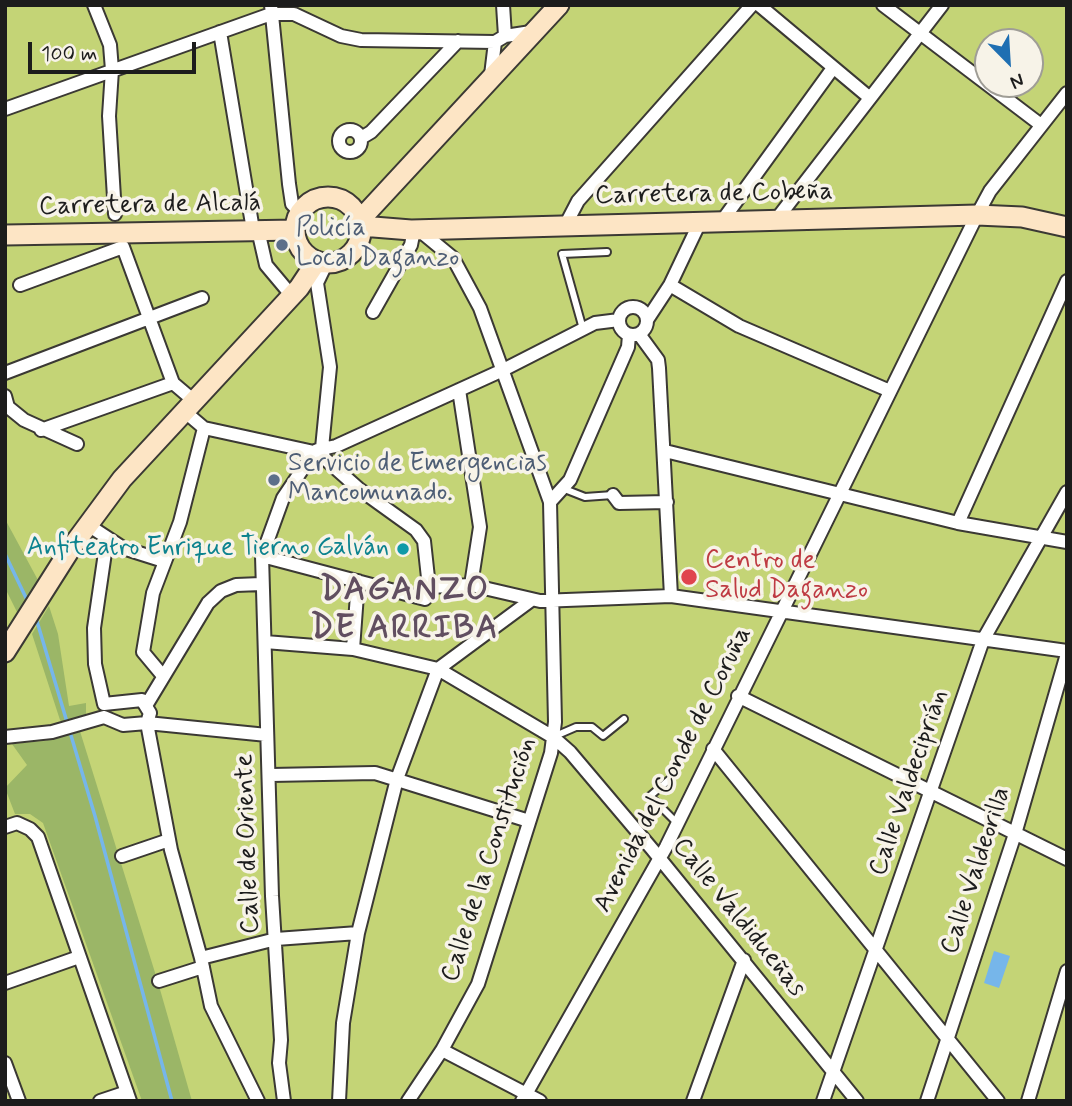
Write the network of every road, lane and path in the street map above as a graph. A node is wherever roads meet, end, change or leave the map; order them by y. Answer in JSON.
{"nodes":[{"id":1,"x":94,"y":5,"type":"edge"},
{"id":2,"x":503,"y":5,"type":"edge"},
{"id":3,"x":559,"y":5,"type":"edge"},
{"id":4,"x":752,"y":5,"type":"edge"},
{"id":5,"x":759,"y":5,"type":"edge"},
{"id":6,"x":883,"y":5,"type":"edge"},
{"id":7,"x":942,"y":5,"type":"edge"},
{"id":8,"x":271,"y":10,"type":"edge"},
{"id":9,"x":537,"y":29,"type":"junction"},
{"id":10,"x":220,"y":32,"type":"junction"},
{"id":11,"x":919,"y":34,"type":"junction"},
{"id":12,"x":500,"y":39,"type":"junction"},
{"id":13,"x":458,"y":41,"type":"junction"},
{"id":14,"x":833,"y":68,"type":"junction"},
{"id":15,"x":112,"y":70,"type":"junction"},
{"id":16,"x":489,"y":82,"type":"junction"},
{"id":17,"x":1067,"y":93,"type":"edge"},
{"id":18,"x":870,"y":98,"type":"junction"},
{"id":19,"x":5,"y":109,"type":"edge"},
{"id":20,"x":1041,"y":125,"type":"junction"},
{"id":21,"x":361,"y":138,"type":"dead end"},
{"id":22,"x":379,"y":202,"type":"junction"},
{"id":23,"x":115,"y":214,"type":"dead end"},
{"id":24,"x":976,"y":215,"type":"junction"},
{"id":25,"x":776,"y":220,"type":"junction"},
{"id":26,"x":298,"y":221,"type":"junction"},
{"id":27,"x":722,"y":221,"type":"junction"},
{"id":28,"x":700,"y":222,"type":"junction"},
{"id":29,"x":360,"y":223,"type":"junction"},
{"id":30,"x":566,"y":224,"type":"junction"},
{"id":31,"x":1067,"y":228,"type":"edge"},
{"id":32,"x":394,"y":229,"type":"junction"},
{"id":33,"x":256,"y":230,"type":"junction"},
{"id":34,"x":416,"y":230,"type":"junction"},
{"id":35,"x":6,"y":231,"type":"edge"},
{"id":36,"x":607,"y":252,"type":"dead end"},
{"id":37,"x":322,"y":262,"type":"junction"},
{"id":38,"x":1067,"y":281,"type":"edge"},
{"id":39,"x":20,"y":285,"type":"dead end"},
{"id":40,"x":667,"y":289,"type":"junction"},
{"id":41,"x":292,"y":296,"type":"junction"},
{"id":42,"x":202,"y":298,"type":"dead end"},
{"id":43,"x":637,"y":308,"type":"junction"},
{"id":44,"x":373,"y":312,"type":"dead end"},
{"id":45,"x":150,"y":318,"type":"junction"},
{"id":46,"x":619,"y":320,"type":"junction"},
{"id":47,"x":647,"y":320,"type":"junction"},
{"id":48,"x":583,"y":329,"type":"junction"},
{"id":49,"x":634,"y":334,"type":"junction"},
{"id":50,"x":502,"y":370,"type":"junction"},
{"id":51,"x":5,"y":373,"type":"edge"},
{"id":52,"x":173,"y":383,"type":"junction"},
{"id":53,"x":459,"y":390,"type":"junction"},
{"id":54,"x":890,"y":391,"type":"junction"},
{"id":55,"x":5,"y":396,"type":"edge"},
{"id":56,"x":188,"y":405,"type":"junction"},
{"id":57,"x":204,"y":428,"type":"junction"},
{"id":58,"x":41,"y":430,"type":"junction"},
{"id":59,"x":78,"y":444,"type":"dead end"},
{"id":60,"x":318,"y":450,"type":"junction"},
{"id":61,"x":665,"y":451,"type":"junction"},
{"id":62,"x":562,"y":488,"type":"junction"},
{"id":63,"x":1067,"y":492,"type":"edge"},
{"id":64,"x":840,"y":493,"type":"junction"},
{"id":65,"x":613,"y":495,"type":"joint"},
{"id":66,"x":550,"y":502,"type":"junction"},
{"id":67,"x":667,"y":502,"type":"junction"},
{"id":68,"x":958,"y":523,"type":"junction"},
{"id":69,"x":88,"y":525,"type":"junction"},
{"id":70,"x":107,"y":538,"type":"junction"},
{"id":71,"x":1041,"y":539,"type":"junction"},
{"id":72,"x":1067,"y":542,"type":"edge"},
{"id":73,"x":262,"y":556,"type":"junction"},
{"id":74,"x":164,"y":561,"type":"junction"},
{"id":75,"x":358,"y":581,"type":"junction"},
{"id":76,"x":261,"y":584,"type":"junction"},
{"id":77,"x":471,"y":585,"type":"junction"},
{"id":78,"x":429,"y":587,"type":"junction"},
{"id":79,"x":671,"y":596,"type":"junction"},
{"id":80,"x":530,"y":601,"type":"junction"},
{"id":81,"x":551,"y":601,"type":"junction"},
{"id":82,"x":781,"y":611,"type":"junction"},
{"id":83,"x":983,"y":640,"type":"junction"},
{"id":84,"x":265,"y":642,"type":"junction"},
{"id":85,"x":354,"y":649,"type":"junction"},
{"id":86,"x":5,"y":652,"type":"edge"},
{"id":87,"x":1067,"y":652,"type":"edge"},
{"id":88,"x":438,"y":669,"type":"junction"},
{"id":89,"x":163,"y":676,"type":"junction"},
{"id":90,"x":738,"y":696,"type":"junction"},
{"id":91,"x":147,"y":704,"type":"junction"},
{"id":92,"x":104,"y":711,"type":"junction"},
{"id":93,"x":624,"y":719,"type":"dead end"},
{"id":94,"x":147,"y":723,"type":"junction"},
{"id":95,"x":267,"y":735,"type":"junction"},
{"id":96,"x":5,"y":737,"type":"edge"},
{"id":97,"x":553,"y":737,"type":"junction"},
{"id":98,"x":713,"y":749,"type":"junction"},
{"id":99,"x":271,"y":775,"type":"junction"},
{"id":100,"x":397,"y":779,"type":"junction"},
{"id":101,"x":670,"y":779,"type":"dead end"},
{"id":102,"x":931,"y":790,"type":"junction"},
{"id":103,"x":529,"y":821,"type":"junction"},
{"id":104,"x":677,"y":823,"type":"junction"},
{"id":105,"x":5,"y":827,"type":"edge"},
{"id":106,"x":1015,"y":834,"type":"junction"},
{"id":107,"x":169,"y":840,"type":"junction"},
{"id":108,"x":122,"y":856,"type":"dead end"},
{"id":109,"x":660,"y":858,"type":"junction"},
{"id":110,"x":1067,"y":859,"type":"edge"},
{"id":111,"x":358,"y":933,"type":"junction"},
{"id":112,"x":276,"y":939,"type":"junction"},
{"id":113,"x":876,"y":954,"type":"junction"},
{"id":114,"x":79,"y":957,"type":"junction"},
{"id":115,"x":744,"y":960,"type":"junction"},
{"id":116,"x":202,"y":962,"type":"junction"},
{"id":117,"x":1067,"y":971,"type":"edge"},
{"id":118,"x":159,"y":981,"type":"dead end"},
{"id":119,"x":5,"y":983,"type":"edge"},
{"id":120,"x":946,"y":1039,"type":"junction"},
{"id":121,"x":442,"y":1049,"type":"junction"},
{"id":122,"x":5,"y":1063,"type":"edge"},
{"id":123,"x":833,"y":1071,"type":"junction"},
{"id":124,"x":128,"y":1096,"type":"edge"},
{"id":125,"x":524,"y":1097,"type":"edge"},
{"id":126,"x":19,"y":1101,"type":"edge"},
{"id":127,"x":100,"y":1101,"type":"edge"},
{"id":128,"x":258,"y":1101,"type":"edge"},
{"id":129,"x":284,"y":1101,"type":"edge"},
{"id":130,"x":339,"y":1101,"type":"edge"},
{"id":131,"x":408,"y":1101,"type":"edge"},
{"id":132,"x":540,"y":1101,"type":"edge"},
{"id":133,"x":693,"y":1101,"type":"edge"},
{"id":134,"x":823,"y":1101,"type":"edge"},
{"id":135,"x":857,"y":1101,"type":"edge"},
{"id":136,"x":927,"y":1101,"type":"edge"},
{"id":137,"x":998,"y":1101,"type":"edge"},
{"id":138,"x":1028,"y":1101,"type":"edge"}],
"edges":[{"from":1,"to":15,"type":"street"},
{"from":2,"to":12,"type":"street"},
{"from":3,"to":9,"type":"street"},
{"from":4,"to":30,"type":"street"},
{"from":5,"to":14,"type":"street"},
{"from":6,"to":11,"type":"street"},
{"from":7,"to":11,"type":"street"},
{"from":8,"to":10,"type":"street"},
{"from":8,"to":13,"type":"street"},
{"from":8,"to":26,"type":"street"},
{"from":9,"to":12,"type":"street"},
{"from":9,"to":16,"type":"street"},
{"from":10,"to":15,"type":"street"},
{"from":10,"to":33,"type":"street"},
{"from":11,"to":18,"type":"street"},
{"from":11,"to":20,"type":"street"},
{"from":12,"to":13,"type":"street"},
{"from":12,"to":16,"type":"street"},
{"from":13,"to":21,"type":"street"},
{"from":14,"to":18,"type":"street"},
{"from":14,"to":27,"type":"street"},
{"from":15,"to":19,"type":"street"},
{"from":15,"to":23,"type":"street"},
{"from":16,"to":22,"type":"street"},
{"from":17,"to":20,"type":"street","name":"Avenida del Conde de Coruña"},
{"from":18,"to":25,"type":"street"},
{"from":20,"to":24,"type":"street","name":"Avenida del Conde de Coruña"},
{"from":22,"to":29,"type":"street"},
{"from":22,"to":32,"type":"street"},
{"from":24,"to":25,"type":"street","name":"Carretera de Cobeña"},
{"from":24,"to":31,"type":"street","name":"Carretera de Cobeña"},
{"from":24,"to":54,"type":"street","name":"Avenida del Conde de Coruña"},
{"from":25,"to":27,"type":"street","name":"Carretera de Cobeña"},
{"from":26,"to":29,"type":"street"},
{"from":26,"to":33,"type":"street","name":"Carretera de Alcalá"},
{"from":26,"to":37,"type":"street"},
{"from":27,"to":28,"type":"street","name":"Carretera de Cobeña"},
{"from":28,"to":30,"type":"street","name":"Carretera de Cobeña"},
{"from":28,"to":40,"type":"street"},
{"from":29,"to":32,"type":"street","name":"Carretera de Cobeña"},
{"from":29,"to":37,"type":"street"},
{"from":30,"to":34,"type":"street","name":"Carretera de Cobeña"},
{"from":32,"to":34,"type":"street","name":"Carretera de Cobeña"},
{"from":33,"to":35,"type":"street","name":"Carretera de Alcalá"},
{"from":33,"to":41,"type":"street"},
{"from":34,"to":44,"type":"street"},
{"from":34,"to":50,"type":"street","name":"Calle de la Constitución"},
{"from":36,"to":48,"type":"lane"},
{"from":37,"to":41,"type":"street"},
{"from":37,"to":60,"type":"street"},
{"from":38,"to":68,"type":"street"},
{"from":39,"to":45,"type":"street"},
{"from":40,"to":43,"type":"street"},
{"from":40,"to":47,"type":"street"},
{"from":40,"to":54,"type":"street"},
{"from":41,"to":56,"type":"street"},
{"from":42,"to":45,"type":"street"},
{"from":43,"to":46,"type":"street"},
{"from":43,"to":47,"type":"street"},
{"from":45,"to":51,"type":"street"},
{"from":45,"to":52,"type":"street"},
{"from":46,"to":48,"type":"street"},
{"from":46,"to":49,"type":"street"},
{"from":47,"to":49,"type":"street"},
{"from":48,"to":50,"type":"street"},
{"from":49,"to":61,"type":"street"},
{"from":49,"to":62,"type":"street"},
{"from":50,"to":53,"type":"street"},
{"from":50,"to":66,"type":"street","name":"Calle de la Constitución"},
{"from":52,"to":56,"type":"street"},
{"from":52,"to":58,"type":"street"},
{"from":53,"to":60,"type":"street"},
{"from":53,"to":77,"type":"street"},
{"from":54,"to":64,"type":"street","name":"Avenida del Conde de Coruña"},
{"from":55,"to":58,"type":"street"},
{"from":56,"to":57,"type":"street"},
{"from":56,"to":69,"type":"street"},
{"from":57,"to":60,"type":"street"},
{"from":57,"to":74,"type":"street"},
{"from":58,"to":59,"type":"street"},
{"from":60,"to":73,"type":"street","name":"Calle de Oriente"},
{"from":60,"to":78,"type":"street"},
{"from":61,"to":64,"type":"street"},
{"from":61,"to":67,"type":"street"},
{"from":62,"to":65,"type":"lane"},
{"from":62,"to":66,"type":"street"},
{"from":63,"to":71,"type":"street","name":"Calle Valdeciprián"},
{"from":64,"to":68,"type":"street"},
{"from":64,"to":82,"type":"street","name":"Avenida del Conde de Coruña"},
{"from":65,"to":67,"type":"street"},
{"from":66,"to":81,"type":"street","name":"Calle de la Constitución"},
{"from":67,"to":79,"type":"street"},
{"from":68,"to":71,"type":"street"},
{"from":69,"to":70,"type":"street"},
{"from":69,"to":86,"type":"street"},
{"from":70,"to":74,"type":"street"},
{"from":70,"to":92,"type":"street"},
{"from":71,"to":72,"type":"street"},
{"from":71,"to":83,"type":"street","name":"Calle Valdeciprián"},
{"from":73,"to":75,"type":"street"},
{"from":73,"to":76,"type":"street","name":"Calle de Oriente"},
{"from":74,"to":89,"type":"street"},
{"from":75,"to":78,"type":"street"},
{"from":75,"to":85,"type":"street"},
{"from":76,"to":84,"type":"street","name":"Calle de Oriente"},
{"from":76,"to":89,"type":"street"},
{"from":77,"to":78,"type":"street"},
{"from":77,"to":80,"type":"street"},
{"from":79,"to":81,"type":"street"},
{"from":79,"to":82,"type":"street"},
{"from":80,"to":81,"type":"street"},
{"from":80,"to":88,"type":"street"},
{"from":81,"to":97,"type":"street","name":"Calle de la Constitución"},
{"from":82,"to":83,"type":"street"},
{"from":82,"to":90,"type":"street","name":"Avenida del Conde de Coruña"},
{"from":83,"to":87,"type":"street"},
{"from":83,"to":102,"type":"street","name":"Calle Valdeciprián"},
{"from":84,"to":85,"type":"street","name":"Calle Valdidueñas"},
{"from":84,"to":95,"type":"street","name":"Calle de Oriente"},
{"from":85,"to":88,"type":"street","name":"Calle Valdidueñas"},
{"from":87,"to":106,"type":"street","name":"Calle Valdeorilla"},
{"from":88,"to":97,"type":"street","name":"Calle Valdidueñas"},
{"from":88,"to":100,"type":"street"},
{"from":89,"to":91,"type":"street"},
{"from":90,"to":98,"type":"street","name":"Avenida del Conde de Coruña"},
{"from":90,"to":102,"type":"street"},
{"from":91,"to":92,"type":"street"},
{"from":91,"to":94,"type":"street"},
{"from":92,"to":94,"type":"street"},
{"from":92,"to":96,"type":"street"},
{"from":93,"to":97,"type":"lane"},
{"from":94,"to":95,"type":"street"},
{"from":94,"to":107,"type":"street"},
{"from":95,"to":99,"type":"street","name":"Calle de Oriente"},
{"from":97,"to":103,"type":"street","name":"Calle de la Constitución"},
{"from":97,"to":109,"type":"street","name":"Calle Valdidueñas"},
{"from":98,"to":104,"type":"street","name":"Avenida del Conde de Coruña"},
{"from":98,"to":113,"type":"street"},
{"from":99,"to":100,"type":"street"},
{"from":99,"to":112,"type":"street","name":"Calle de Oriente"},
{"from":100,"to":103,"type":"street"},
{"from":100,"to":111,"type":"street"},
{"from":101,"to":104,"type":"lane"},
{"from":102,"to":106,"type":"street"},
{"from":102,"to":113,"type":"street","name":"Calle Valdeciprián"},
{"from":103,"to":121,"type":"street","name":"Calle de la Constitución"},
{"from":104,"to":109,"type":"street","name":"Avenida del Conde de Coruña"},
{"from":105,"to":114,"type":"street"},
{"from":106,"to":110,"type":"street"},
{"from":106,"to":120,"type":"street","name":"Calle Valdeorilla"},
{"from":107,"to":108,"type":"street"},
{"from":107,"to":116,"type":"street"},
{"from":109,"to":115,"type":"street","name":"Calle Valdidueñas"},
{"from":109,"to":125,"type":"street","name":"Avenida del Conde de Coruña"},
{"from":111,"to":112,"type":"street"},
{"from":111,"to":130,"type":"street"},
{"from":112,"to":116,"type":"street"},
{"from":112,"to":129,"type":"street","name":"Calle de Oriente"},
{"from":113,"to":120,"type":"street"},
{"from":113,"to":123,"type":"street","name":"Calle Valdeciprián"},
{"from":114,"to":119,"type":"street"},
{"from":114,"to":124,"type":"street"},
{"from":115,"to":123,"type":"street","name":"Calle Valdidueñas"},
{"from":115,"to":133,"type":"street"},
{"from":116,"to":118,"type":"street"},
{"from":116,"to":128,"type":"street"},
{"from":117,"to":138,"type":"street"},
{"from":120,"to":136,"type":"street","name":"Calle Valdeorilla"},
{"from":120,"to":137,"type":"street"},
{"from":121,"to":125,"type":"street"},
{"from":121,"to":131,"type":"street","name":"Calle de la Constitución"},
{"from":122,"to":126,"type":"street"},
{"from":123,"to":134,"type":"street","name":"Calle Valdeciprián"},
{"from":123,"to":135,"type":"street","name":"Calle Valdidueñas"},
{"from":124,"to":127,"type":"street"},
{"from":125,"to":132,"type":"street"}]}
